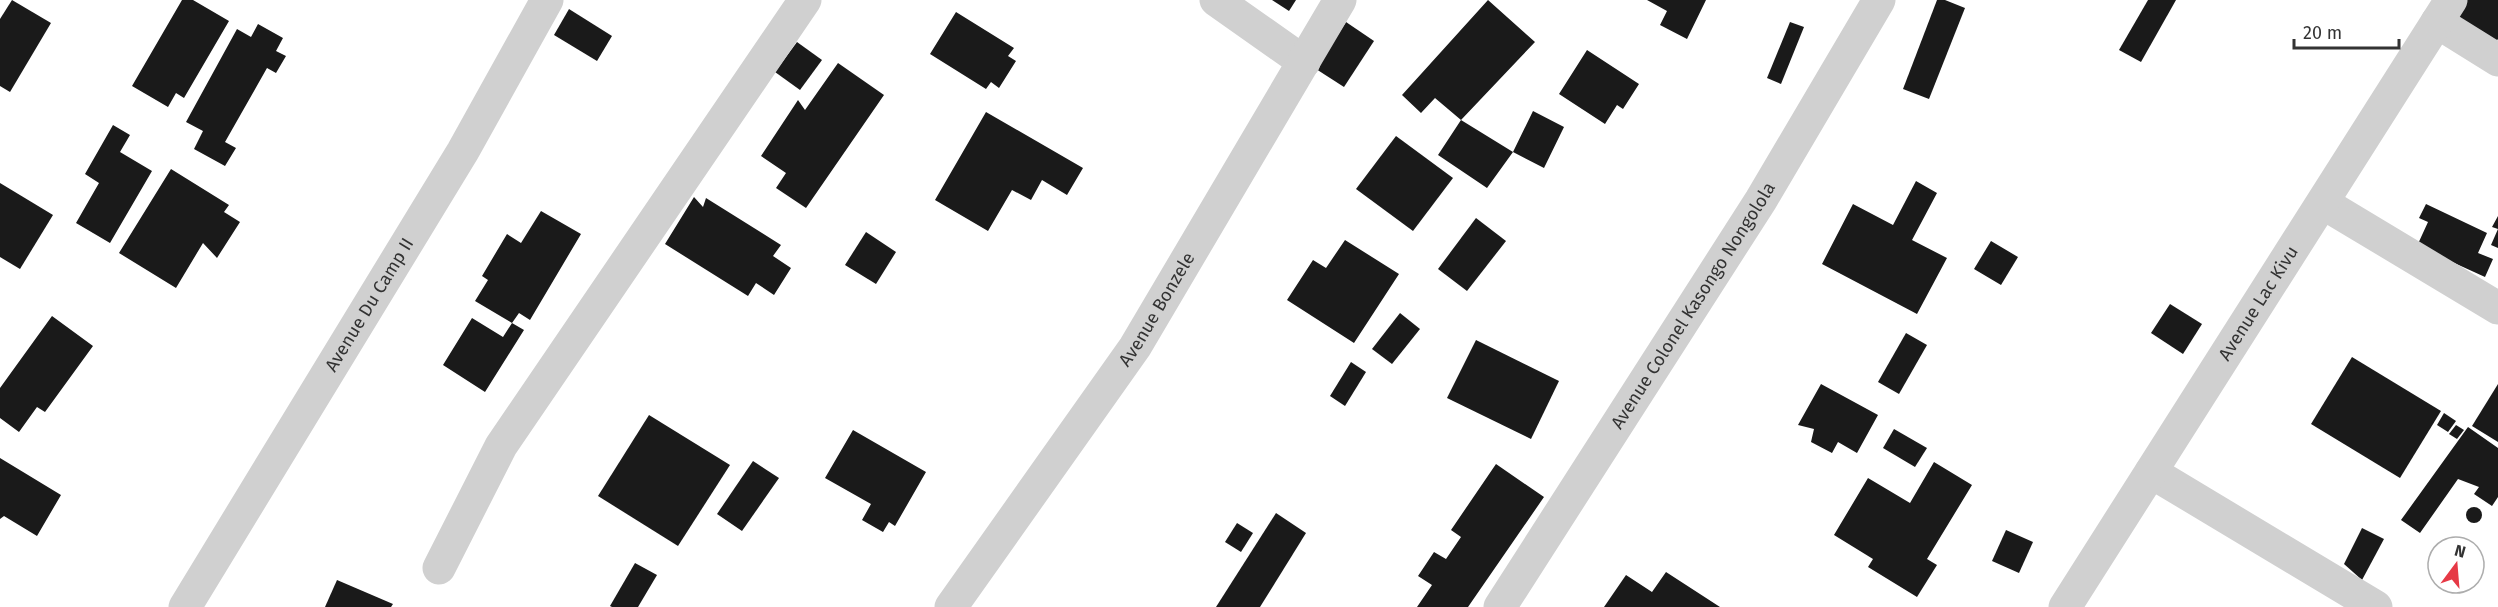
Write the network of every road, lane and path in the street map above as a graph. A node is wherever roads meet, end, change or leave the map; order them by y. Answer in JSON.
{"nodes":[{"id":1,"x":547,"y":0,"type":"edge"},
{"id":2,"x":805,"y":0,"type":"edge"},
{"id":3,"x":1216,"y":0,"type":"edge"},
{"id":4,"x":1340,"y":0,"type":"edge"},
{"id":5,"x":1879,"y":0,"type":"edge"},
{"id":6,"x":2444,"y":11,"type":"edge"},
{"id":7,"x":2498,"y":60,"type":"edge"},
{"id":8,"x":1304,"y":62,"type":"junction"},
{"id":9,"x":2323,"y":203,"type":"junction"},
{"id":10,"x":2498,"y":308,"type":"edge"},
{"id":11,"x":2151,"y":472,"type":"junction"},
{"id":12,"x":439,"y":568,"type":"dead end"},
{"id":13,"x":185,"y":607,"type":"edge"},
{"id":14,"x":951,"y":607,"type":"edge"},
{"id":15,"x":1500,"y":607,"type":"edge"},
{"id":16,"x":2065,"y":607,"type":"edge"},
{"id":17,"x":2376,"y":607,"type":"edge"}],
"edges":[{"from":1,"to":13,"type":"street","name":"Avenue Du Camp II"},
{"from":2,"to":12,"type":"street"},
{"from":3,"to":8,"type":"street"},
{"from":4,"to":8,"type":"street","name":"Avenue Bonzele"},
{"from":5,"to":15,"type":"street","name":"Avenue Colonel Kasongo Nongolola"},
{"from":6,"to":7,"type":"street"},
{"from":6,"to":9,"type":"street","name":"Avenue Lac Kivu"},
{"from":8,"to":14,"type":"street","name":"Avenue Bonzele"},
{"from":9,"to":10,"type":"street"},
{"from":9,"to":11,"type":"street","name":"Avenue Lac Kivu"},
{"from":11,"to":16,"type":"street","name":"Avenue Lac Kivu"},
{"from":11,"to":17,"type":"street"}]}
